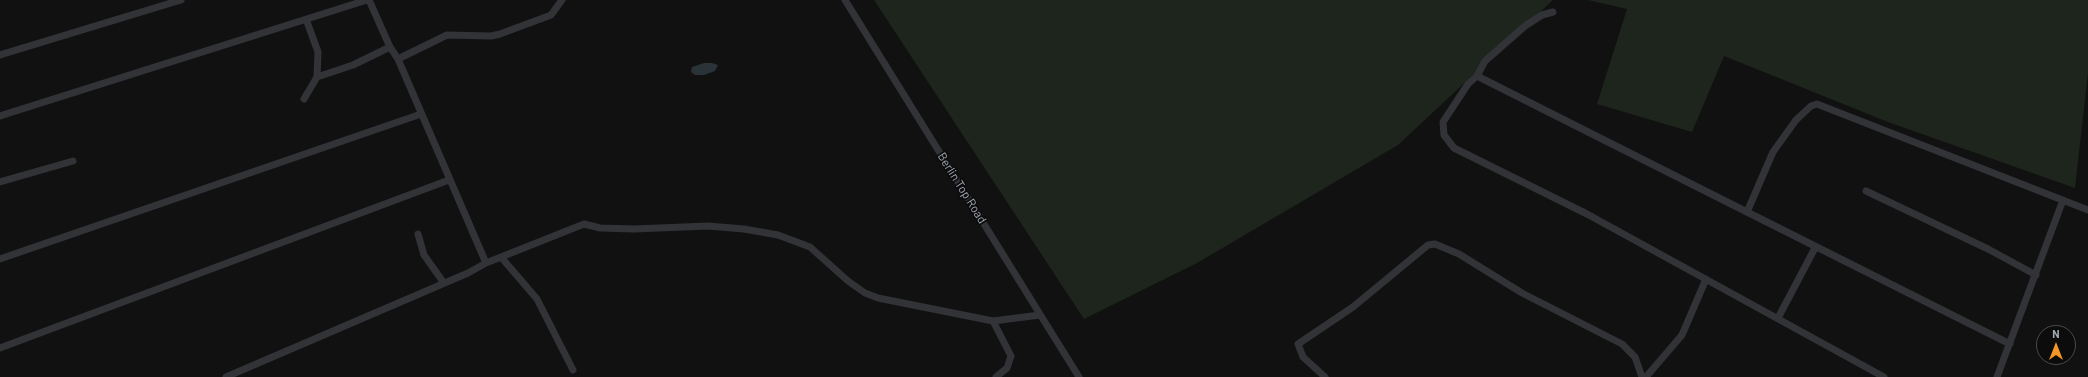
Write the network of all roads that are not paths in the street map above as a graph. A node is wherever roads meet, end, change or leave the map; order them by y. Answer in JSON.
{"nodes":[{"id":1,"x":181,"y":0,"type":"edge"},
{"id":2,"x":368,"y":0,"type":"edge"},
{"id":3,"x":562,"y":0,"type":"edge"},
{"id":4,"x":845,"y":0,"type":"edge"},
{"id":5,"x":1553,"y":12,"type":"dead end"},
{"id":6,"x":306,"y":19,"type":"junction"},
{"id":7,"x":390,"y":47,"type":"junction"},
{"id":8,"x":0,"y":55,"type":"edge"},
{"id":9,"x":398,"y":59,"type":"junction"},
{"id":10,"x":1477,"y":76,"type":"junction"},
{"id":11,"x":317,"y":77,"type":"junction"},
{"id":12,"x":304,"y":99,"type":"dead end"},
{"id":13,"x":421,"y":114,"type":"junction"},
{"id":14,"x":0,"y":116,"type":"edge"},
{"id":15,"x":73,"y":161,"type":"dead end"},
{"id":16,"x":449,"y":180,"type":"junction"},
{"id":17,"x":0,"y":182,"type":"edge"},
{"id":18,"x":1866,"y":191,"type":"dead end"},
{"id":19,"x":2063,"y":200,"type":"junction"},
{"id":20,"x":2088,"y":210,"type":"edge"},
{"id":21,"x":1747,"y":212,"type":"junction"},
{"id":22,"x":418,"y":234,"type":"dead end"},
{"id":23,"x":1816,"y":248,"type":"junction"},
{"id":24,"x":501,"y":257,"type":"junction"},
{"id":25,"x":0,"y":259,"type":"edge"},
{"id":26,"x":486,"y":263,"type":"junction"},
{"id":27,"x":2036,"y":275,"type":"junction"},
{"id":28,"x":1706,"y":279,"type":"junction"},
{"id":29,"x":444,"y":283,"type":"junction"},
{"id":30,"x":1040,"y":315,"type":"junction"},
{"id":31,"x":1778,"y":318,"type":"junction"},
{"id":32,"x":993,"y":321,"type":"junction"},
{"id":33,"x":2010,"y":344,"type":"junction"},
{"id":34,"x":0,"y":348,"type":"edge"},
{"id":35,"x":573,"y":370,"type":"dead end"},
{"id":36,"x":226,"y":377,"type":"edge"},
{"id":37,"x":996,"y":377,"type":"edge"},
{"id":38,"x":1079,"y":377,"type":"edge"},
{"id":39,"x":1326,"y":377,"type":"edge"},
{"id":40,"x":1642,"y":377,"type":"edge"},
{"id":41,"x":1646,"y":377,"type":"edge"},
{"id":42,"x":1884,"y":377,"type":"edge"},
{"id":43,"x":1997,"y":377,"type":"edge"}],
"edges":[{"from":1,"to":8,"type":"street"},
{"from":2,"to":6,"type":"street"},
{"from":2,"to":7,"type":"street"},
{"from":3,"to":9,"type":"street"},
{"from":4,"to":30,"type":"street","name":"Berlin Top Road"},
{"from":5,"to":10,"type":"street"},
{"from":6,"to":11,"type":"street"},
{"from":6,"to":14,"type":"street"},
{"from":7,"to":9,"type":"street"},
{"from":7,"to":11,"type":"street"},
{"from":9,"to":13,"type":"street"},
{"from":10,"to":21,"type":"street"},
{"from":10,"to":28,"type":"street"},
{"from":11,"to":12,"type":"street"},
{"from":13,"to":16,"type":"street"},
{"from":13,"to":25,"type":"street"},
{"from":15,"to":17,"type":"street"},
{"from":16,"to":26,"type":"street"},
{"from":16,"to":34,"type":"street"},
{"from":18,"to":27,"type":"street"},
{"from":19,"to":20,"type":"street"},
{"from":19,"to":21,"type":"street"},
{"from":19,"to":27,"type":"street"},
{"from":21,"to":23,"type":"street"},
{"from":22,"to":29,"type":"street"},
{"from":23,"to":31,"type":"street"},
{"from":23,"to":33,"type":"street"},
{"from":24,"to":26,"type":"street"},
{"from":24,"to":32,"type":"street"},
{"from":24,"to":35,"type":"street"},
{"from":26,"to":29,"type":"street"},
{"from":27,"to":33,"type":"street"},
{"from":28,"to":31,"type":"street"},
{"from":28,"to":41,"type":"street"},
{"from":29,"to":36,"type":"street"},
{"from":30,"to":32,"type":"street"},
{"from":30,"to":38,"type":"street","name":"Berlin Top Road"},
{"from":31,"to":42,"type":"street"},
{"from":32,"to":37,"type":"street"},
{"from":33,"to":43,"type":"street"},
{"from":39,"to":40,"type":"street"}]}
